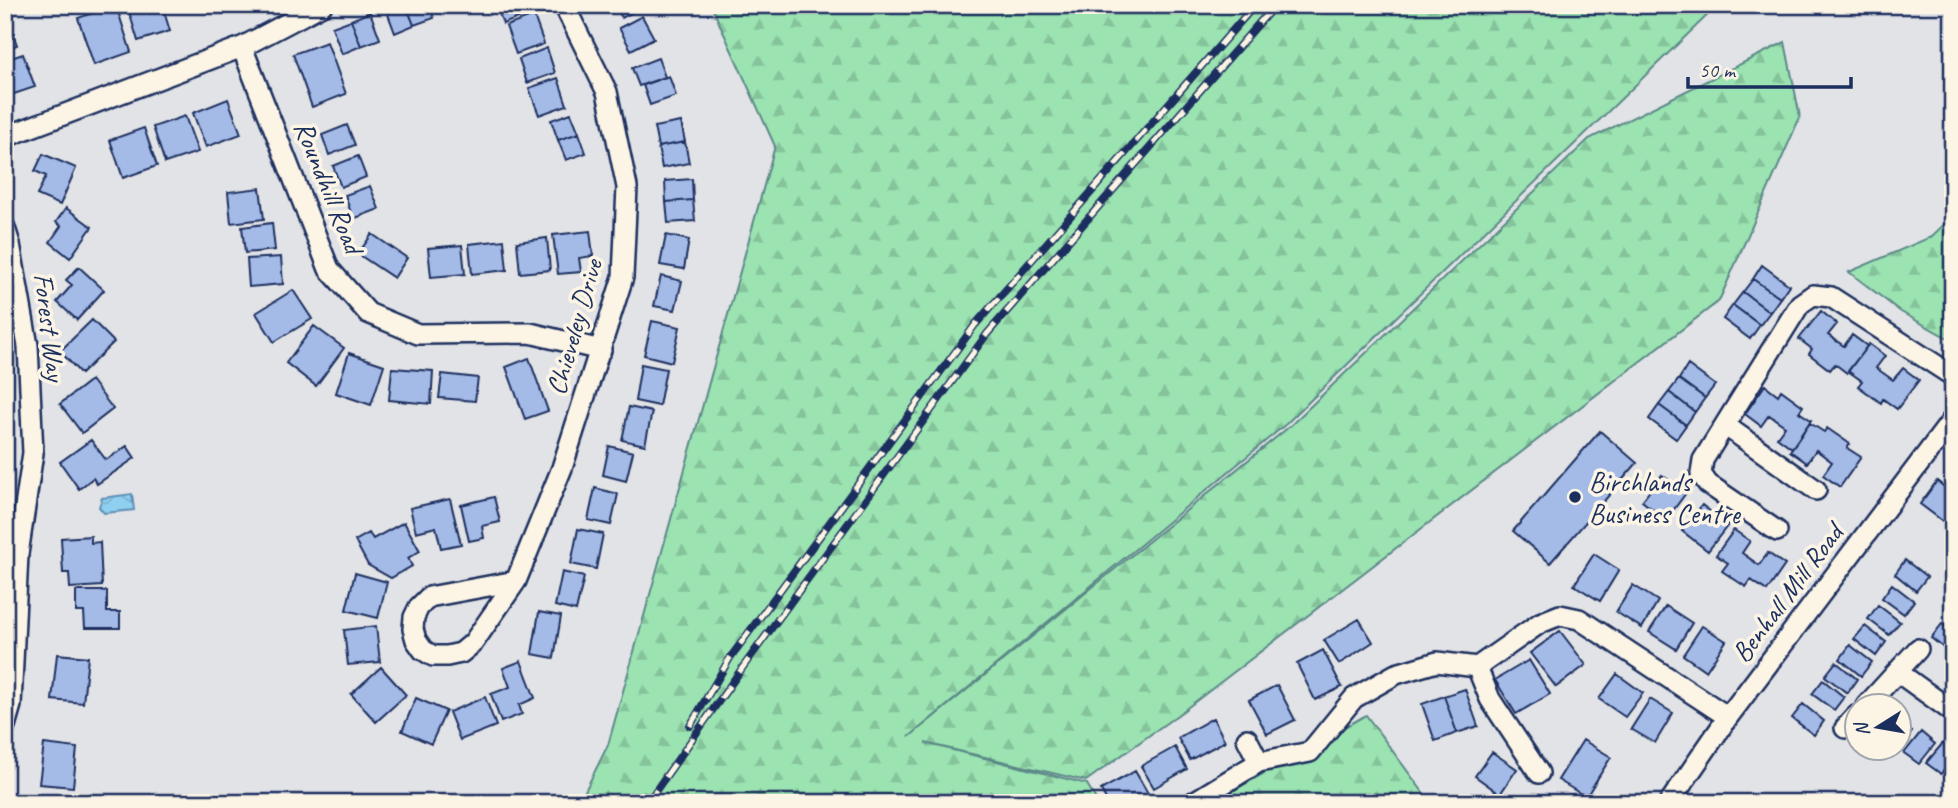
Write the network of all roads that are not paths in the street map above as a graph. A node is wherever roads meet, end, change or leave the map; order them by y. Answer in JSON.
{"nodes":[{"id":1,"x":322,"y":5,"type":"edge"},
{"id":2,"x":564,"y":5,"type":"edge"},
{"id":3,"x":242,"y":47,"type":"junction"},
{"id":4,"x":5,"y":137,"type":"edge"},
{"id":5,"x":5,"y":228,"type":"edge"},
{"id":6,"x":601,"y":350,"type":"junction"},
{"id":7,"x":1953,"y":376,"type":"edge"},
{"id":8,"x":1951,"y":424,"type":"edge"},
{"id":9,"x":1726,"y":426,"type":"junction"},
{"id":10,"x":1816,"y":491,"type":"dead end"},
{"id":11,"x":1777,"y":531,"type":"dead end"},
{"id":12,"x":516,"y":581,"type":"junction"},
{"id":13,"x":1918,"y":649,"type":"dead end"},
{"id":14,"x":1477,"y":667,"type":"junction"},
{"id":15,"x":1899,"y":673,"type":"junction"},
{"id":16,"x":1880,"y":692,"type":"edge"},
{"id":17,"x":1953,"y":712,"type":"edge"},
{"id":18,"x":1728,"y":717,"type":"junction"},
{"id":19,"x":5,"y":726,"type":"edge"},
{"id":20,"x":1247,"y":739,"type":"dead end"},
{"id":21,"x":1259,"y":762,"type":"junction"},
{"id":22,"x":1539,"y":773,"type":"dead end"},
{"id":23,"x":1192,"y":803,"type":"edge"},
{"id":24,"x":1669,"y":803,"type":"edge"}],
"edges":[{"from":1,"to":3,"type":"street"},
{"from":2,"to":6,"type":"street","name":"Chieveley Drive"},
{"from":3,"to":4,"type":"street"},
{"from":3,"to":6,"type":"street","name":"Roundhill Road"},
{"from":5,"to":19,"type":"street","name":"Forest Way"},
{"from":6,"to":12,"type":"street","name":"Chieveley Drive"},
{"from":7,"to":9,"type":"street"},
{"from":8,"to":18,"type":"street","name":"Benhall Mill Road"},
{"from":9,"to":10,"type":"street"},
{"from":9,"to":11,"type":"street"},
{"from":12,"to":12,"type":"street","name":"Chieveley Drive"},
{"from":13,"to":15,"type":"street"},
{"from":14,"to":18,"type":"street"},
{"from":14,"to":21,"type":"street"},
{"from":14,"to":22,"type":"street"},
{"from":15,"to":16,"type":"street"},
{"from":15,"to":17,"type":"street"},
{"from":18,"to":24,"type":"street","name":"Benhall Mill Road"},
{"from":20,"to":21,"type":"street"},
{"from":21,"to":23,"type":"street"}]}
